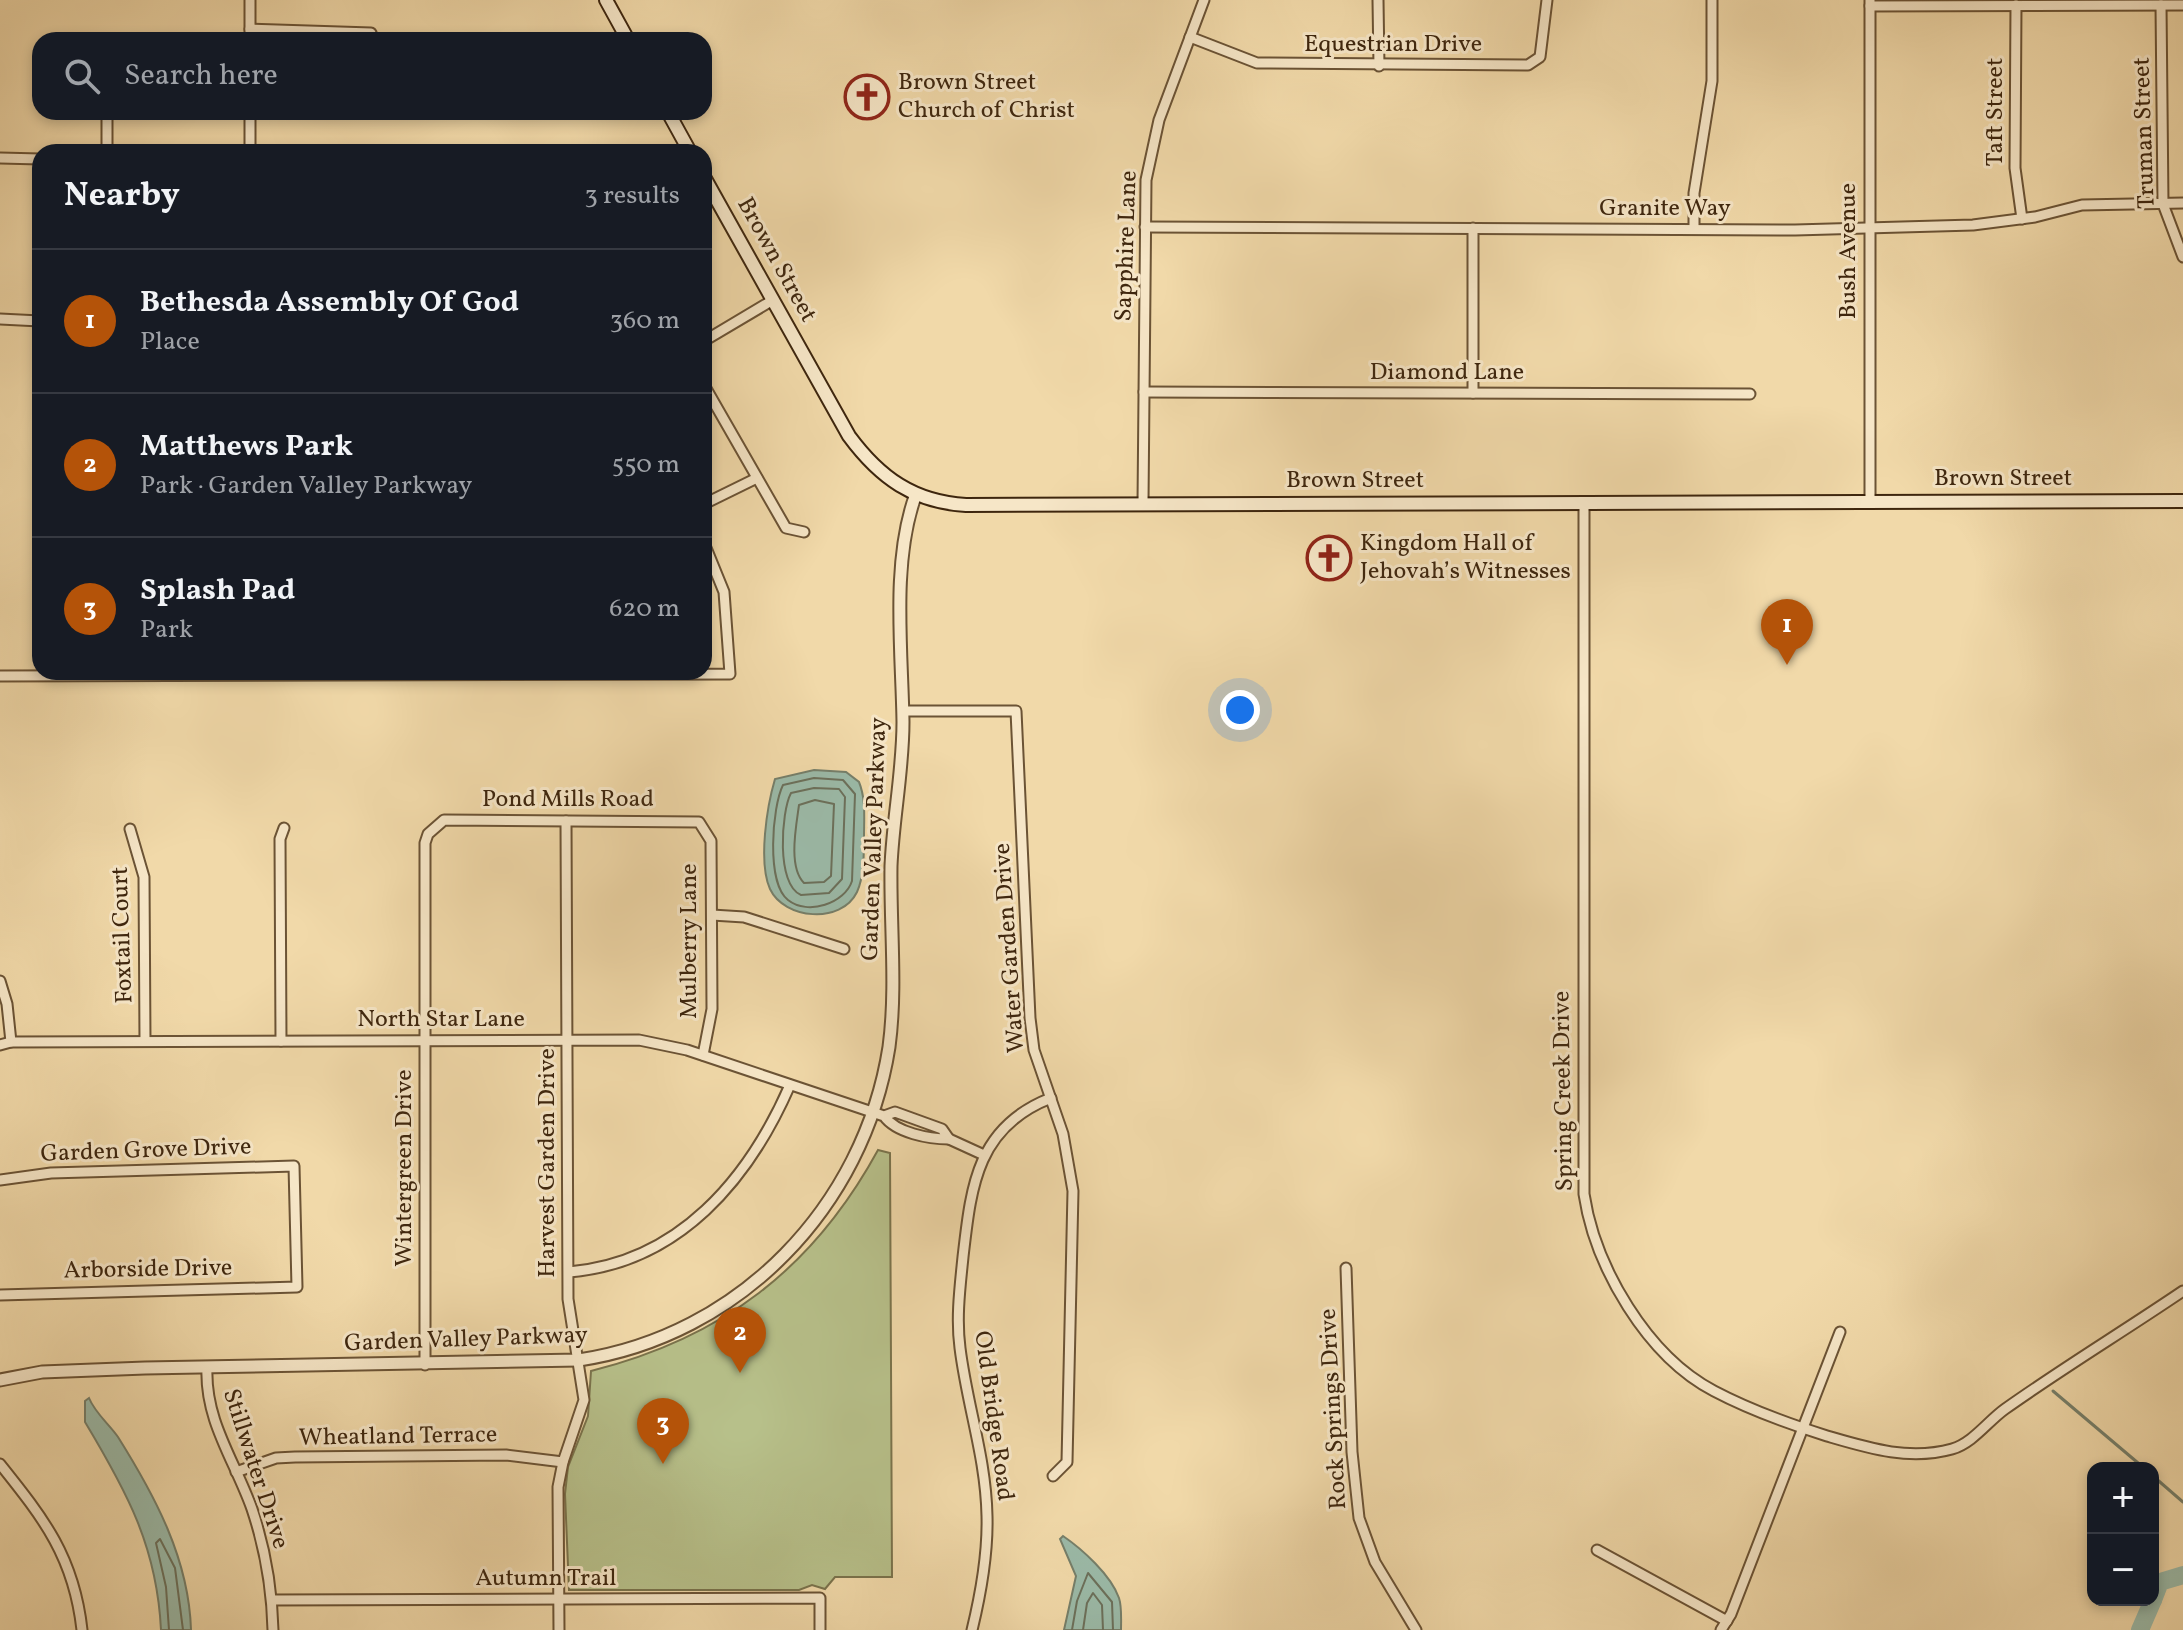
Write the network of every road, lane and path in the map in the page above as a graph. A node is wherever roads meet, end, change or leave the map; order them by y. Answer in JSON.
{"nodes":[{"id":1,"x":250,"y":0,"type":"edge"},
{"id":2,"x":606,"y":0,"type":"edge"},
{"id":3,"x":1204,"y":0,"type":"edge"},
{"id":4,"x":1378,"y":0,"type":"edge"},
{"id":5,"x":1547,"y":0,"type":"edge"},
{"id":6,"x":1712,"y":0,"type":"edge"},
{"id":7,"x":1870,"y":3,"type":"edge"},
{"id":8,"x":2016,"y":5,"type":"junction"},
{"id":9,"x":2161,"y":5,"type":"junction"},
{"id":10,"x":2183,"y":5,"type":"edge"},
{"id":11,"x":250,"y":32,"type":"edge"},
{"id":12,"x":624,"y":32,"type":"edge"},
{"id":13,"x":1190,"y":37,"type":"junction"},
{"id":14,"x":1379,"y":66,"type":"junction"},
{"id":15,"x":107,"y":120,"type":"edge"},
{"id":16,"x":250,"y":120,"type":"edge"},
{"id":17,"x":672,"y":120,"type":"edge"},
{"id":18,"x":107,"y":144,"type":"edge"},
{"id":19,"x":250,"y":144,"type":"edge"},
{"id":20,"x":686,"y":144,"type":"edge"},
{"id":21,"x":0,"y":158,"type":"edge"},
{"id":22,"x":32,"y":159,"type":"edge"},
{"id":23,"x":712,"y":191,"type":"edge"},
{"id":24,"x":2183,"y":203,"type":"edge"},
{"id":25,"x":2163,"y":204,"type":"junction"},
{"id":26,"x":2022,"y":219,"type":"junction"},
{"id":27,"x":1145,"y":227,"type":"junction"},
{"id":28,"x":1868,"y":227,"type":"junction"},
{"id":29,"x":1473,"y":228,"type":"junction"},
{"id":30,"x":1694,"y":229,"type":"junction"},
{"id":31,"x":2183,"y":257,"type":"edge"},
{"id":32,"x":773,"y":300,"type":"junction"},
{"id":33,"x":0,"y":319,"type":"edge"},
{"id":34,"x":32,"y":321,"type":"edge"},
{"id":35,"x":712,"y":336,"type":"edge"},
{"id":36,"x":1144,"y":392,"type":"junction"},
{"id":37,"x":1473,"y":393,"type":"junction"},
{"id":38,"x":1750,"y":394,"type":"dead end"},
{"id":39,"x":712,"y":399,"type":"edge"},
{"id":40,"x":757,"y":478,"type":"junction"},
{"id":41,"x":916,"y":494,"type":"junction"},
{"id":42,"x":712,"y":500,"type":"edge"},
{"id":43,"x":2183,"y":501,"type":"edge"},
{"id":44,"x":1870,"y":502,"type":"junction"},
{"id":45,"x":1143,"y":503,"type":"junction"},
{"id":46,"x":1584,"y":503,"type":"junction"},
{"id":47,"x":804,"y":532,"type":"dead end"},
{"id":48,"x":712,"y":563,"type":"edge"},
{"id":49,"x":712,"y":674,"type":"edge"},
{"id":50,"x":32,"y":675,"type":"edge"},
{"id":51,"x":0,"y":676,"type":"edge"},
{"id":52,"x":903,"y":711,"type":"junction"},
{"id":53,"x":566,"y":821,"type":"junction"},
{"id":54,"x":284,"y":828,"type":"dead end"},
{"id":55,"x":705,"y":828,"type":"joint"},
{"id":56,"x":130,"y":829,"type":"dead end"},
{"id":57,"x":432,"y":829,"type":"joint"},
{"id":58,"x":712,"y":915,"type":"junction"},
{"id":59,"x":844,"y":949,"type":"dead end"},
{"id":60,"x":0,"y":981,"type":"edge"},
{"id":61,"x":568,"y":1039,"type":"junction"},
{"id":62,"x":424,"y":1040,"type":"junction"},
{"id":63,"x":145,"y":1041,"type":"junction"},
{"id":64,"x":281,"y":1041,"type":"junction"},
{"id":65,"x":11,"y":1042,"type":"junction"},
{"id":66,"x":0,"y":1045,"type":"edge"},
{"id":67,"x":703,"y":1055,"type":"junction"},
{"id":68,"x":790,"y":1085,"type":"junction"},
{"id":69,"x":1051,"y":1098,"type":"junction"},
{"id":70,"x":871,"y":1112,"type":"junction"},
{"id":71,"x":984,"y":1155,"type":"junction"},
{"id":72,"x":0,"y":1180,"type":"edge"},
{"id":73,"x":1346,"y":1268,"type":"dead end"},
{"id":74,"x":569,"y":1272,"type":"junction"},
{"id":75,"x":297,"y":1287,"type":"joint"},
{"id":76,"x":2183,"y":1291,"type":"edge"},
{"id":77,"x":0,"y":1295,"type":"edge"},
{"id":78,"x":1840,"y":1332,"type":"dead end"},
{"id":79,"x":579,"y":1360,"type":"junction"},
{"id":80,"x":425,"y":1365,"type":"junction"},
{"id":81,"x":207,"y":1369,"type":"junction"},
{"id":82,"x":0,"y":1380,"type":"edge"},
{"id":83,"x":1803,"y":1427,"type":"junction"},
{"id":84,"x":563,"y":1462,"type":"junction"},
{"id":85,"x":0,"y":1464,"type":"edge"},
{"id":86,"x":236,"y":1472,"type":"junction"},
{"id":87,"x":1053,"y":1476,"type":"dead end"},
{"id":88,"x":1597,"y":1550,"type":"dead end"},
{"id":89,"x":559,"y":1598,"type":"junction"},
{"id":90,"x":272,"y":1600,"type":"junction"},
{"id":91,"x":1727,"y":1621,"type":"junction"},
{"id":92,"x":82,"y":1630,"type":"edge"},
{"id":93,"x":273,"y":1630,"type":"edge"},
{"id":94,"x":559,"y":1630,"type":"edge"},
{"id":95,"x":820,"y":1630,"type":"edge"},
{"id":96,"x":972,"y":1630,"type":"edge"},
{"id":97,"x":1416,"y":1630,"type":"edge"},
{"id":98,"x":1721,"y":1630,"type":"edge"}],
"edges":[{"from":1,"to":11,"type":"street"},
{"from":2,"to":12,"type":"main road"},
{"from":3,"to":13,"type":"street","name":"Sapphire Lane"},
{"from":4,"to":14,"type":"street"},
{"from":5,"to":14,"type":"street","name":"Equestrian Drive"},
{"from":6,"to":30,"type":"street"},
{"from":7,"to":8,"type":"street"},
{"from":7,"to":28,"type":"street","name":"Bush Avenue"},
{"from":8,"to":9,"type":"street"},
{"from":8,"to":26,"type":"street","name":"Taft Street"},
{"from":9,"to":10,"type":"street"},
{"from":9,"to":25,"type":"street","name":"Truman Street"},
{"from":13,"to":14,"type":"street","name":"Equestrian Drive"},
{"from":13,"to":27,"type":"street","name":"Sapphire Lane"},
{"from":15,"to":18,"type":"street"},
{"from":16,"to":19,"type":"street"},
{"from":17,"to":20,"type":"main road"},
{"from":21,"to":22,"type":"street"},
{"from":23,"to":32,"type":"main road","name":"Brown Street"},
{"from":24,"to":25,"type":"street","name":"Granite Way"},
{"from":25,"to":26,"type":"street","name":"Granite Way"},
{"from":25,"to":31,"type":"street","name":"Truman Street"},
{"from":26,"to":28,"type":"street","name":"Granite Way"},
{"from":27,"to":29,"type":"street","name":"Granite Way"},
{"from":27,"to":36,"type":"street","name":"Sapphire Lane"},
{"from":28,"to":30,"type":"street","name":"Granite Way"},
{"from":28,"to":44,"type":"street","name":"Bush Avenue"},
{"from":29,"to":30,"type":"street","name":"Granite Way"},
{"from":29,"to":37,"type":"street"},
{"from":32,"to":35,"type":"street"},
{"from":32,"to":41,"type":"main road","name":"Brown Street"},
{"from":33,"to":34,"type":"street"},
{"from":36,"to":37,"type":"street","name":"Diamond Lane"},
{"from":36,"to":45,"type":"street","name":"Sapphire Lane"},
{"from":37,"to":38,"type":"street","name":"Diamond Lane"},
{"from":39,"to":40,"type":"street"},
{"from":40,"to":42,"type":"street"},
{"from":40,"to":47,"type":"street"},
{"from":41,"to":45,"type":"main road","name":"Brown Street"},
{"from":41,"to":52,"type":"street","name":"Garden Valley Parkway"},
{"from":43,"to":44,"type":"main road","name":"Brown Street"},
{"from":44,"to":46,"type":"main road","name":"Brown Street"},
{"from":45,"to":46,"type":"main road","name":"Brown Street"},
{"from":46,"to":83,"type":"street","name":"Spring Creek Drive"},
{"from":48,"to":49,"type":"street"},
{"from":50,"to":51,"type":"street"},
{"from":52,"to":69,"type":"street","name":"Water Garden Drive"},
{"from":52,"to":70,"type":"street","name":"Garden Valley Parkway"},
{"from":53,"to":55,"type":"street","name":"Pond Mills Road"},
{"from":53,"to":57,"type":"street","name":"Pond Mills Road"},
{"from":53,"to":61,"type":"street","name":"Harvest Garden Drive"},
{"from":54,"to":64,"type":"street"},
{"from":55,"to":58,"type":"street","name":"Mulberry Lane"},
{"from":56,"to":63,"type":"street","name":"Foxtail Court"},
{"from":57,"to":62,"type":"street","name":"Wintergreen Drive"},
{"from":58,"to":59,"type":"street"},
{"from":58,"to":67,"type":"street","name":"Mulberry Lane"},
{"from":60,"to":65,"type":"street"},
{"from":61,"to":62,"type":"street","name":"North Star Lane"},
{"from":61,"to":67,"type":"street","name":"North Star Lane"},
{"from":61,"to":74,"type":"street","name":"Harvest Garden Drive"},
{"from":62,"to":64,"type":"street","name":"North Star Lane"},
{"from":62,"to":80,"type":"street","name":"Wintergreen Drive"},
{"from":63,"to":64,"type":"street","name":"North Star Lane"},
{"from":63,"to":65,"type":"street","name":"North Star Lane"},
{"from":65,"to":66,"type":"street","name":"North Star Lane"},
{"from":67,"to":68,"type":"street","name":"North Star Lane"},
{"from":68,"to":70,"type":"street","name":"North Star Lane"},
{"from":68,"to":74,"type":"street"},
{"from":69,"to":71,"type":"street","name":"Old Bridge Road"},
{"from":69,"to":87,"type":"street","name":"Water Garden Drive"},
{"from":70,"to":71,"type":"street","name":"North Star Lane"},
{"from":70,"to":79,"type":"street","name":"Garden Valley Parkway"},
{"from":71,"to":96,"type":"street","name":"Old Bridge Road"},
{"from":72,"to":75,"type":"street","name":"Garden Grove Drive"},
{"from":73,"to":97,"type":"street","name":"Rock Springs Drive"},
{"from":74,"to":79,"type":"street","name":"Harvest Garden Drive"},
{"from":75,"to":77,"type":"street","name":"Arborside Drive"},
{"from":76,"to":83,"type":"street","name":"Spring Creek Drive"},
{"from":78,"to":83,"type":"street"},
{"from":79,"to":80,"type":"street","name":"Garden Valley Parkway"},
{"from":79,"to":84,"type":"street","name":"Harvest Garden Drive"},
{"from":80,"to":81,"type":"street","name":"Garden Valley Parkway"},
{"from":81,"to":82,"type":"street","name":"Garden Valley Parkway"},
{"from":81,"to":86,"type":"street","name":"Stillwater Drive"},
{"from":83,"to":91,"type":"street"},
{"from":84,"to":86,"type":"street","name":"Wheatland Terrace"},
{"from":84,"to":89,"type":"street","name":"Harvest Garden Drive"},
{"from":85,"to":92,"type":"street"},
{"from":86,"to":90,"type":"street","name":"Stillwater Drive"},
{"from":88,"to":91,"type":"street"},
{"from":89,"to":90,"type":"street","name":"Autumn Trail"},
{"from":89,"to":94,"type":"street","name":"Harvest Garden Drive"},
{"from":89,"to":95,"type":"street","name":"Autumn Trail"},
{"from":90,"to":93,"type":"street","name":"Stillwater Drive"},
{"from":91,"to":98,"type":"street"}]}
